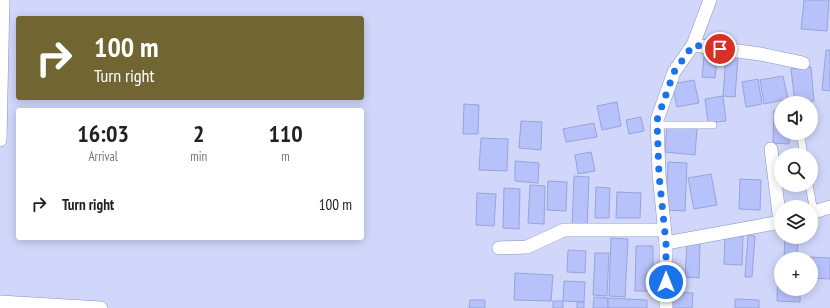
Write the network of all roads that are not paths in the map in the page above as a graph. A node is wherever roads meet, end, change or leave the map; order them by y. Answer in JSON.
{"nodes":[{"id":1,"x":4,"y":0,"type":"edge"},
{"id":2,"x":710,"y":0,"type":"edge"},
{"id":3,"x":693,"y":45,"type":"junction"},
{"id":4,"x":803,"y":63,"type":"dead end"},
{"id":5,"x":657,"y":125,"type":"junction"},
{"id":6,"x":713,"y":125,"type":"dead end"},
{"id":7,"x":0,"y":140,"type":"edge"},
{"id":8,"x":771,"y":149,"type":"dead end"},
{"id":9,"x":777,"y":200,"type":"edge"},
{"id":10,"x":830,"y":206,"type":"edge"},
{"id":11,"x":818,"y":211,"type":"edge"},
{"id":12,"x":774,"y":223,"type":"edge"},
{"id":13,"x":665,"y":236,"type":"junction"},
{"id":14,"x":499,"y":248,"type":"dead end"},
{"id":15,"x":0,"y":302,"type":"edge"},
{"id":16,"x":101,"y":308,"type":"edge"},
{"id":17,"x":666,"y":308,"type":"edge"}],
"edges":[{"from":1,"to":7,"type":"street"},
{"from":2,"to":3,"type":"street"},
{"from":3,"to":4,"type":"street"},
{"from":3,"to":5,"type":"street"},
{"from":5,"to":6,"type":"lane"},
{"from":5,"to":13,"type":"street"},
{"from":8,"to":9,"type":"street"},
{"from":10,"to":11,"type":"street"},
{"from":12,"to":13,"type":"street"},
{"from":13,"to":14,"type":"street"},
{"from":13,"to":17,"type":"street"},
{"from":15,"to":16,"type":"street"}]}
